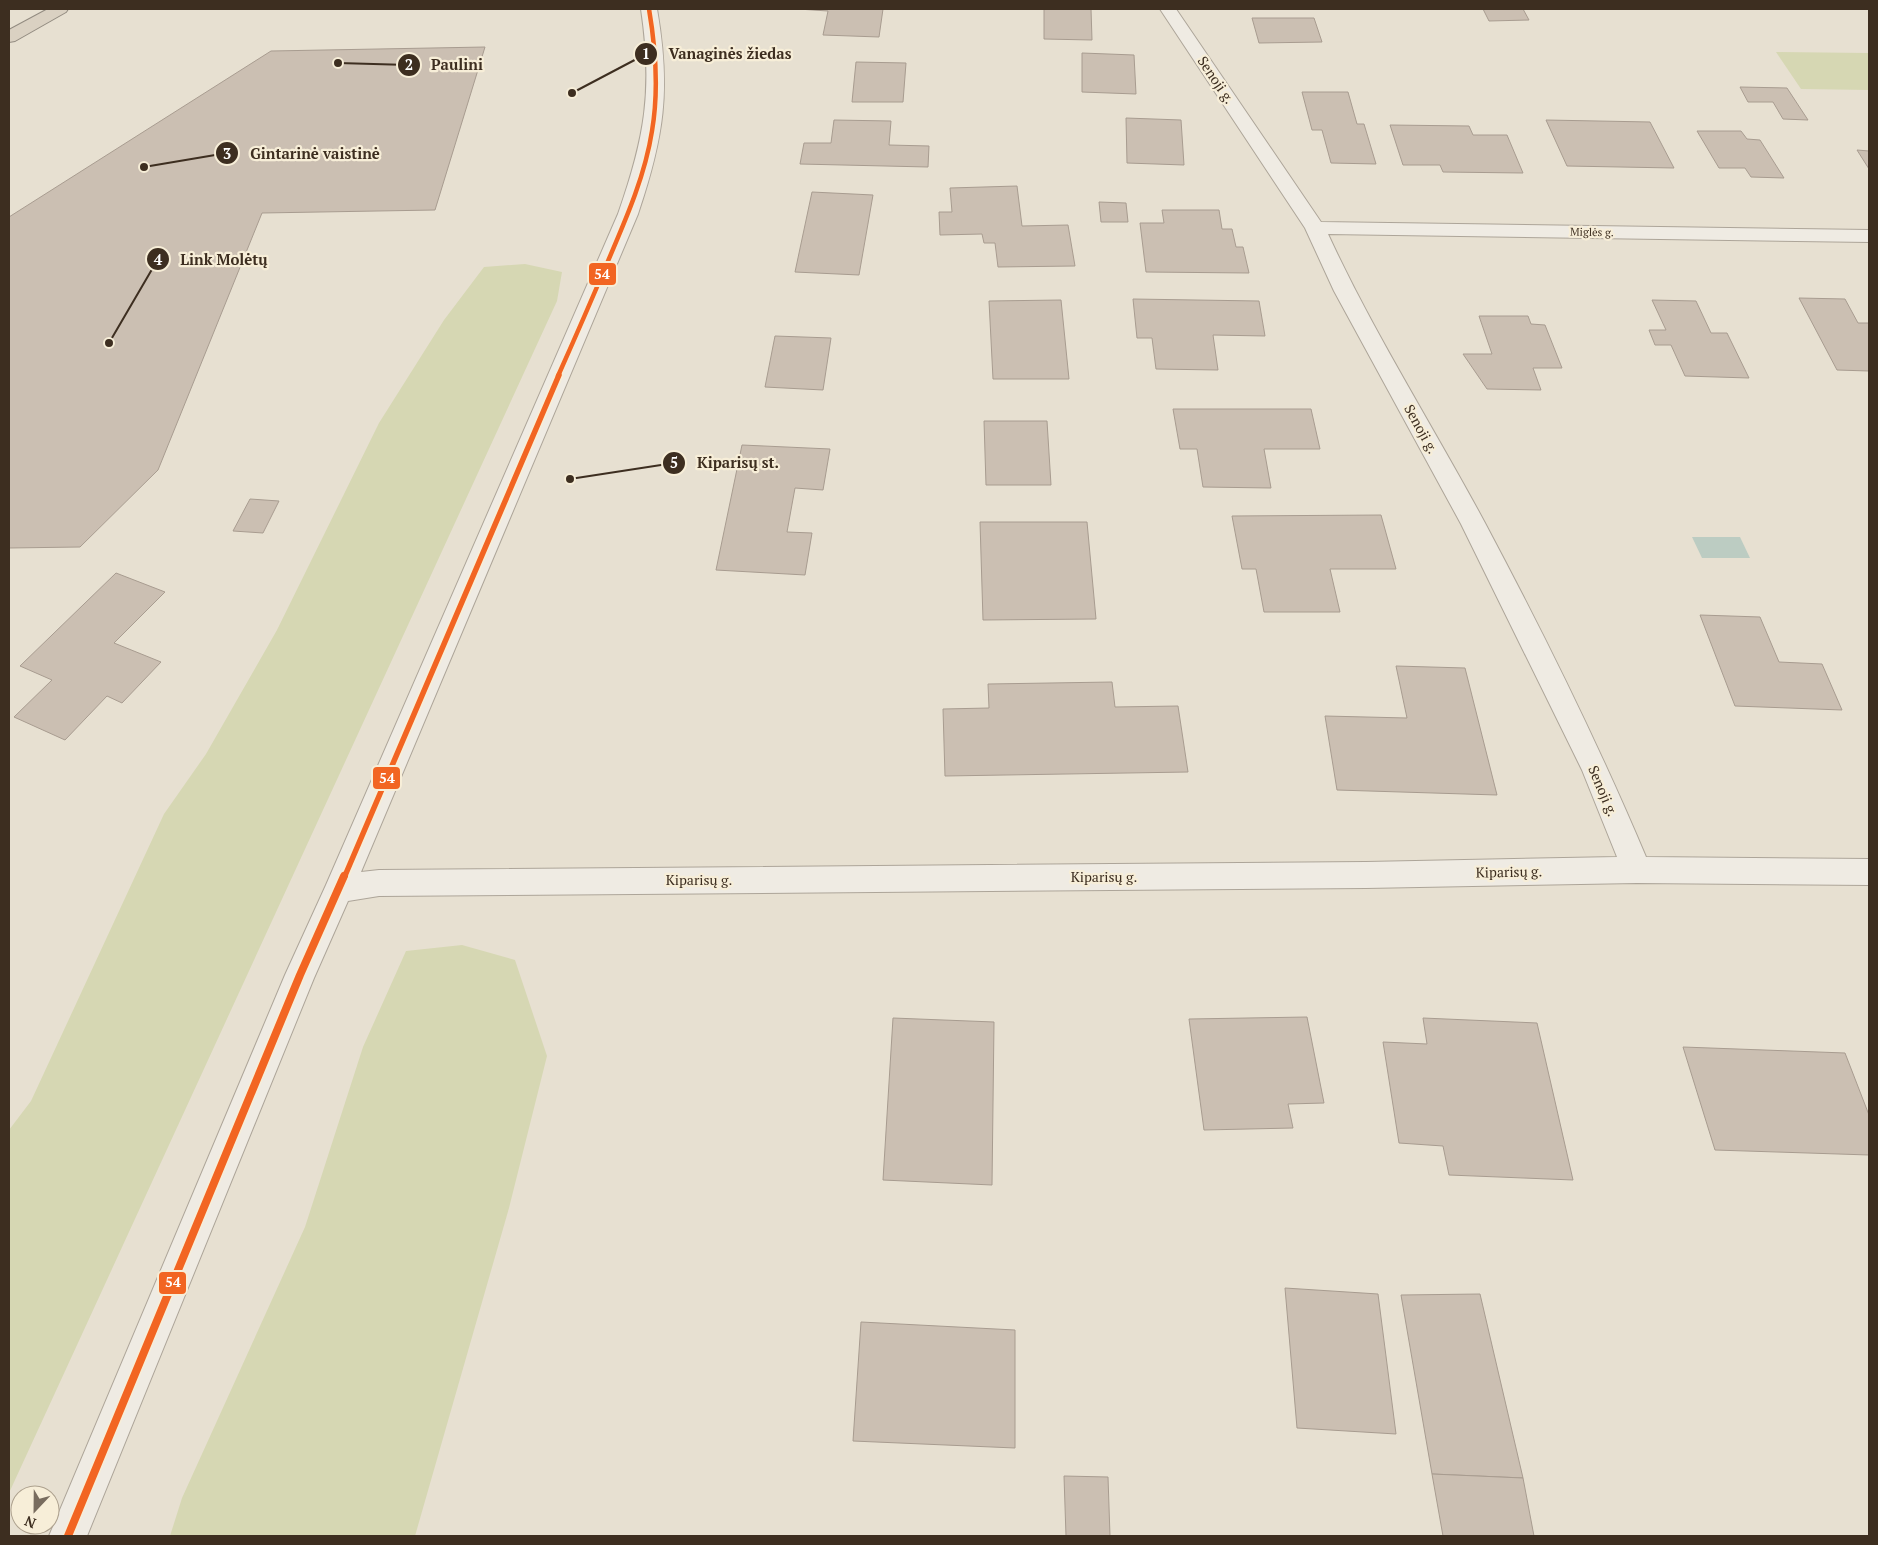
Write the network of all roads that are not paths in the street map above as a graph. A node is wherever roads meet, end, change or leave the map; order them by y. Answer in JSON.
{"nodes":[{"id":1,"x":60,"y":9,"type":"edge"},
{"id":2,"x":649,"y":9,"type":"edge"},
{"id":3,"x":1168,"y":9,"type":"edge"},
{"id":4,"x":9,"y":37,"type":"edge"},
{"id":5,"x":1315,"y":228,"type":"junction"},
{"id":6,"x":1869,"y":236,"type":"edge"},
{"id":7,"x":1637,"y":870,"type":"junction"},
{"id":8,"x":1869,"y":872,"type":"edge"},
{"id":9,"x":340,"y":889,"type":"junction"},
{"id":10,"x":68,"y":1536,"type":"edge"}],
"edges":[{"from":1,"to":4,"type":"highway"},
{"from":2,"to":9,"type":"street"},
{"from":3,"to":5,"type":"street","name":"Senoji g."},
{"from":5,"to":6,"type":"street","name":"Miglės g."},
{"from":5,"to":7,"type":"street","name":"Senoji g."},
{"from":7,"to":8,"type":"street","name":"Kiparisų g."},
{"from":7,"to":9,"type":"street","name":"Kiparisų g."},
{"from":9,"to":10,"type":"street"}]}
